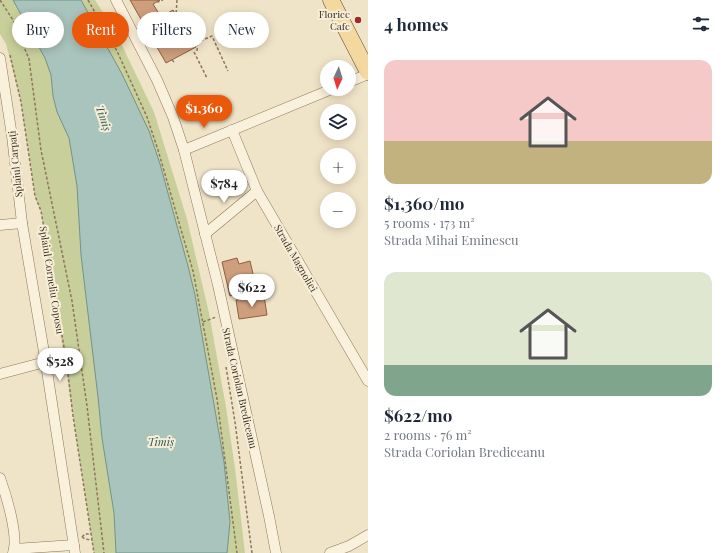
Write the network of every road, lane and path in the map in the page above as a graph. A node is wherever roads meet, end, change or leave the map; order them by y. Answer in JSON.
{"nodes":[{"id":1,"x":0,"y":0,"type":"edge"},
{"id":2,"x":88,"y":0,"type":"edge"},
{"id":3,"x":116,"y":0,"type":"edge"},
{"id":4,"x":163,"y":0,"type":"edge"},
{"id":5,"x":177,"y":0,"type":"edge"},
{"id":6,"x":331,"y":0,"type":"edge"},
{"id":7,"x":157,"y":1,"type":"dead end"},
{"id":8,"x":176,"y":12,"type":"edge"},
{"id":9,"x":206,"y":39,"type":"edge"},
{"id":10,"x":194,"y":52,"type":"dead end"},
{"id":11,"x":5,"y":57,"type":"edge"},
{"id":12,"x":172,"y":60,"type":"dead end"},
{"id":13,"x":174,"y":62,"type":"dead end"},
{"id":14,"x":228,"y":71,"type":"dead end"},
{"id":15,"x":368,"y":73,"type":"edge"},
{"id":16,"x":207,"y":78,"type":"dead end"},
{"id":17,"x":356,"y":79,"type":"edge"},
{"id":18,"x":320,"y":94,"type":"edge"},
{"id":19,"x":232,"y":130,"type":"junction"},
{"id":20,"x":184,"y":150,"type":"junction"},
{"id":21,"x":257,"y":191,"type":"junction"},
{"id":22,"x":22,"y":223,"type":"junction"},
{"id":23,"x":0,"y":225,"type":"edge"},
{"id":24,"x":205,"y":234,"type":"junction"},
{"id":25,"x":208,"y":320,"type":"dead end"},
{"id":26,"x":203,"y":322,"type":"junction"},
{"id":27,"x":66,"y":358,"type":"junction"},
{"id":28,"x":49,"y":360,"type":"junction"},
{"id":29,"x":225,"y":362,"type":"dead end"},
{"id":30,"x":0,"y":374,"type":"edge"},
{"id":31,"x":368,"y":381,"type":"edge"},
{"id":32,"x":0,"y":478,"type":"edge"},
{"id":33,"x":91,"y":534,"type":"junction"},
{"id":34,"x":368,"y":535,"type":"edge"},
{"id":35,"x":92,"y":540,"type":"junction"},
{"id":36,"x":75,"y":549,"type":"edge"},
{"id":37,"x":49,"y":550,"type":"edge"},
{"id":38,"x":13,"y":551,"type":"edge"},
{"id":39,"x":94,"y":553,"type":"edge"},
{"id":40,"x":104,"y":553,"type":"edge"},
{"id":41,"x":236,"y":553,"type":"edge"},
{"id":42,"x":252,"y":553,"type":"edge"},
{"id":43,"x":276,"y":553,"type":"edge"},
{"id":44,"x":330,"y":553,"type":"edge"}],
"edges":[{"from":1,"to":40,"type":"path"},
{"from":2,"to":26,"type":"path"},
{"from":3,"to":20,"type":"street","name":"Strada Coriolan Brediceanu"},
{"from":4,"to":7,"type":"path"},
{"from":5,"to":8,"type":"path"},
{"from":6,"to":15,"type":"main road"},
{"from":9,"to":14,"type":"path"},
{"from":10,"to":16,"type":"path"},
{"from":11,"to":22,"type":"street","name":"Splaiul Carpați"},
{"from":11,"to":27,"type":"path","name":"Splaiul Corneliu Coposu"},
{"from":12,"to":13,"type":"path"},
{"from":15,"to":17,"type":"street"},
{"from":18,"to":19,"type":"street"},
{"from":19,"to":20,"type":"street"},
{"from":19,"to":21,"type":"street","name":"Strada Magnoliei"},
{"from":20,"to":24,"type":"street","name":"Strada Coriolan Brediceanu"},
{"from":21,"to":24,"type":"street"},
{"from":21,"to":31,"type":"street","name":"Strada Magnoliei"},
{"from":22,"to":23,"type":"street"},
{"from":22,"to":28,"type":"street","name":"Splaiul Corneliu Coposu"},
{"from":24,"to":43,"type":"street","name":"Strada Coriolan Brediceanu"},
{"from":25,"to":26,"type":"path"},
{"from":26,"to":41,"type":"path"},
{"from":27,"to":28,"type":"path"},
{"from":27,"to":33,"type":"path","name":"Splaiul Corneliu Coposu"},
{"from":28,"to":30,"type":"street"},
{"from":28,"to":36,"type":"street","name":"Splaiul Corneliu Coposu"},
{"from":29,"to":42,"type":"path","name":"Strada Coriolan Brediceanu"},
{"from":32,"to":38,"type":"street"},
{"from":33,"to":35,"type":"path","name":"Splaiul Corneliu Coposu"},
{"from":33,"to":35,"type":"path"},
{"from":34,"to":44,"type":"street"},
{"from":35,"to":39,"type":"path","name":"Splaiul Corneliu Coposu"},
{"from":36,"to":37,"type":"street"},
{"from":37,"to":38,"type":"street"}]}
